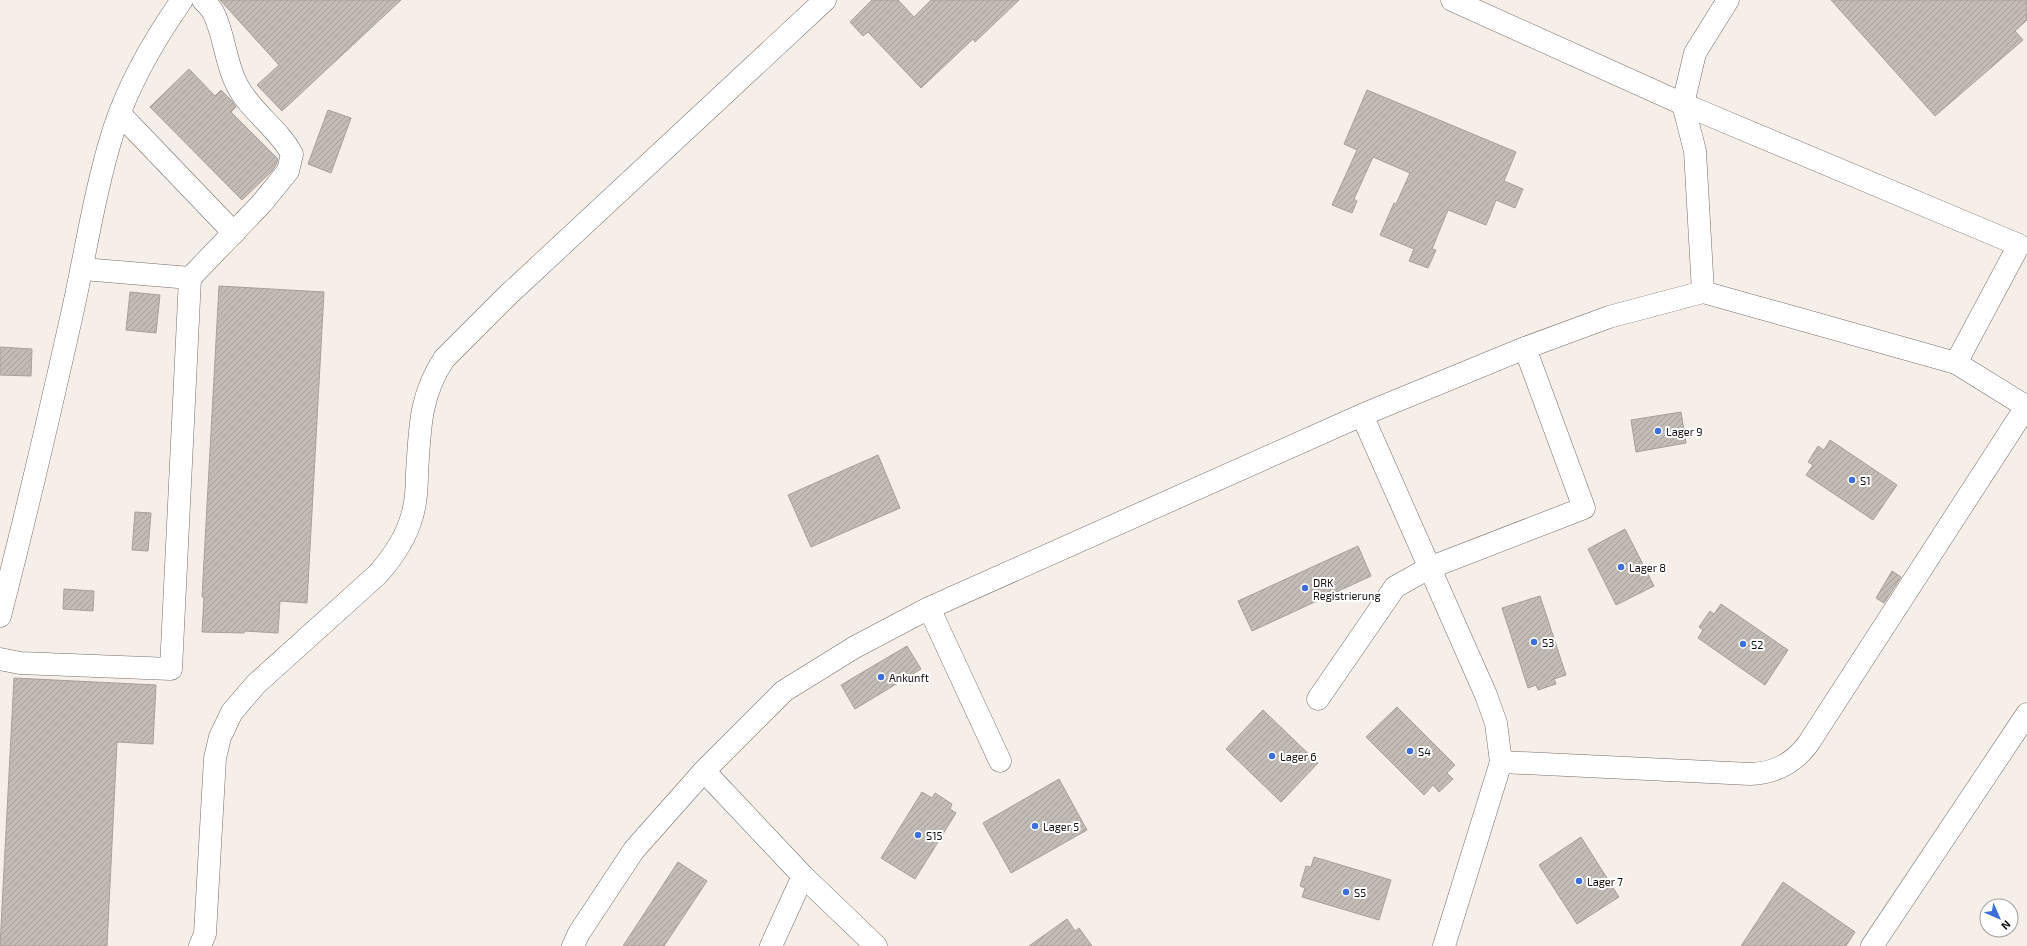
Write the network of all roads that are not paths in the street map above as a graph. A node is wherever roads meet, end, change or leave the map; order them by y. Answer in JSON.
{"nodes":[{"id":1,"x":182,"y":0,"type":"edge"},
{"id":2,"x":203,"y":0,"type":"edge"},
{"id":3,"x":825,"y":0,"type":"edge"},
{"id":4,"x":1452,"y":0,"type":"edge"},
{"id":5,"x":1728,"y":0,"type":"edge"},
{"id":6,"x":1683,"y":104,"type":"junction"},
{"id":7,"x":120,"y":114,"type":"junction"},
{"id":8,"x":234,"y":233,"type":"junction"},
{"id":9,"x":2024,"y":242,"type":"edge"},
{"id":10,"x":83,"y":269,"type":"junction"},
{"id":11,"x":190,"y":278,"type":"junction"},
{"id":12,"x":1703,"y":292,"type":"junction"},
{"id":13,"x":1525,"y":348,"type":"junction"},
{"id":14,"x":1956,"y":363,"type":"junction"},
{"id":15,"x":2027,"y":407,"type":"edge"},
{"id":16,"x":1362,"y":415,"type":"junction"},
{"id":17,"x":1429,"y":568,"type":"junction"},
{"id":18,"x":929,"y":608,"type":"junction"},
{"id":19,"x":0,"y":616,"type":"edge"},
{"id":20,"x":0,"y":659,"type":"edge"},
{"id":21,"x":1318,"y":699,"type":"dead end"},
{"id":22,"x":2027,"y":714,"type":"edge"},
{"id":23,"x":1000,"y":761,"type":"dead end"},
{"id":24,"x":1500,"y":762,"type":"junction"},
{"id":25,"x":704,"y":770,"type":"junction"},
{"id":26,"x":803,"y":876,"type":"junction"},
{"id":27,"x":200,"y":946,"type":"edge"},
{"id":28,"x":573,"y":946,"type":"edge"},
{"id":29,"x":772,"y":946,"type":"edge"},
{"id":30,"x":876,"y":946,"type":"edge"},
{"id":31,"x":1444,"y":946,"type":"edge"},
{"id":32,"x":1872,"y":946,"type":"edge"}],
"edges":[{"from":1,"to":7,"type":"street"},
{"from":2,"to":8,"type":"street"},
{"from":3,"to":27,"type":"street"},
{"from":4,"to":6,"type":"street"},
{"from":5,"to":6,"type":"street"},
{"from":6,"to":9,"type":"street"},
{"from":6,"to":12,"type":"street"},
{"from":7,"to":8,"type":"street"},
{"from":7,"to":10,"type":"street"},
{"from":8,"to":11,"type":"street"},
{"from":9,"to":14,"type":"street"},
{"from":10,"to":11,"type":"street"},
{"from":10,"to":19,"type":"street"},
{"from":11,"to":20,"type":"street"},
{"from":12,"to":13,"type":"street"},
{"from":12,"to":14,"type":"street"},
{"from":13,"to":16,"type":"street"},
{"from":13,"to":17,"type":"street"},
{"from":14,"to":15,"type":"street"},
{"from":15,"to":24,"type":"street"},
{"from":16,"to":17,"type":"street"},
{"from":16,"to":18,"type":"street"},
{"from":17,"to":21,"type":"street"},
{"from":17,"to":24,"type":"street"},
{"from":18,"to":23,"type":"street"},
{"from":18,"to":25,"type":"street"},
{"from":22,"to":32,"type":"street"},
{"from":24,"to":31,"type":"street"},
{"from":25,"to":26,"type":"street"},
{"from":25,"to":28,"type":"street"},
{"from":26,"to":29,"type":"street"},
{"from":26,"to":30,"type":"street"}]}
